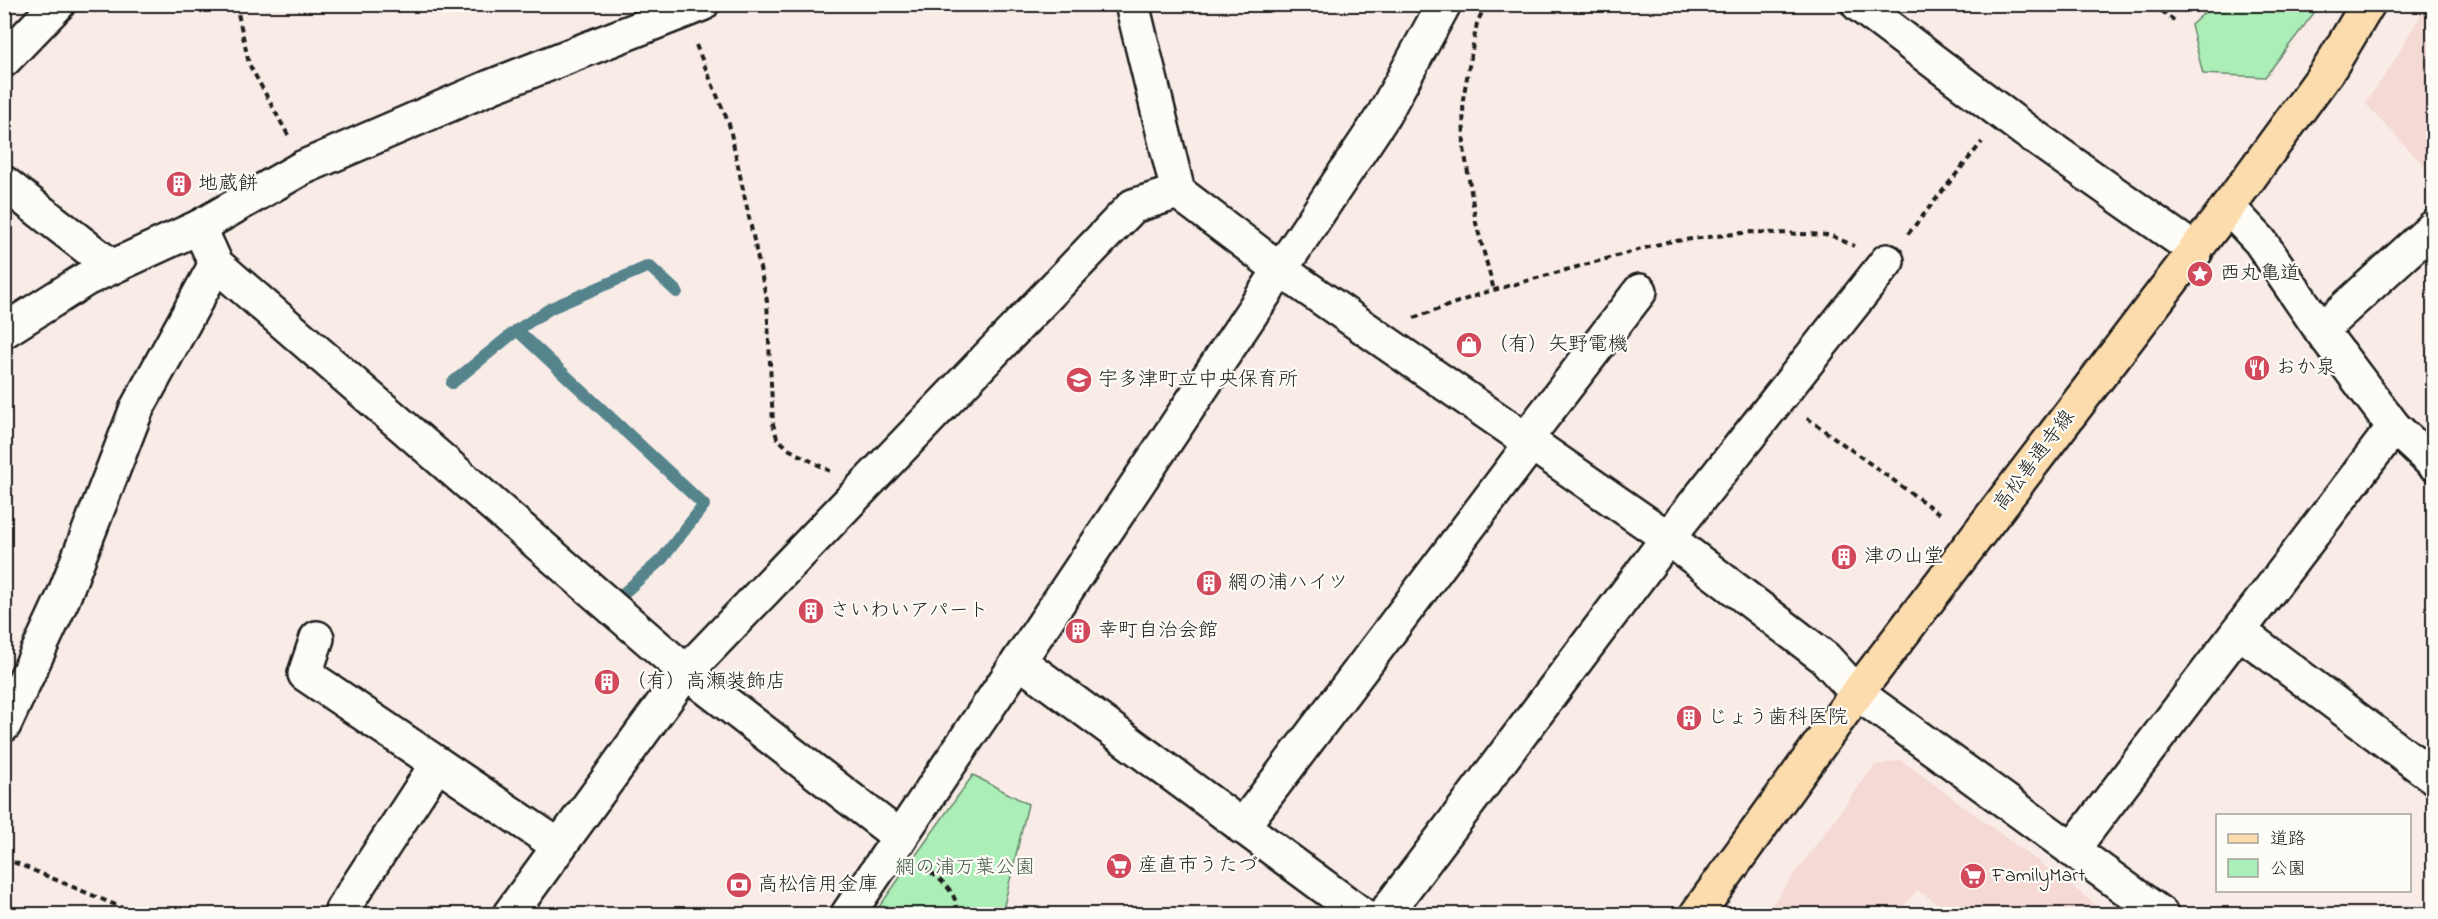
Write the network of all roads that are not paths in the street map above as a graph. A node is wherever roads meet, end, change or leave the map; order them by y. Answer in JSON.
{"nodes":[{"id":1,"x":58,"y":4,"type":"edge"},
{"id":2,"x":1132,"y":4,"type":"edge"},
{"id":3,"x":1444,"y":4,"type":"edge"},
{"id":4,"x":1858,"y":4,"type":"edge"},
{"id":5,"x":2368,"y":4,"type":"edge"},
{"id":6,"x":692,"y":8,"type":"edge"},
{"id":7,"x":4,"y":60,"type":"edge"},
{"id":8,"x":4,"y":183,"type":"edge"},
{"id":9,"x":1178,"y":192,"type":"junction"},
{"id":10,"x":2228,"y":207,"type":"junction"},
{"id":11,"x":199,"y":227,"type":"junction"},
{"id":12,"x":2433,"y":227,"type":"edge"},
{"id":13,"x":2196,"y":251,"type":"junction"},
{"id":14,"x":1887,"y":261,"type":"road end"},
{"id":15,"x":216,"y":264,"type":"junction"},
{"id":16,"x":112,"y":267,"type":"junction"},
{"id":17,"x":1281,"y":270,"type":"junction"},
{"id":18,"x":1640,"y":291,"type":"dead end"},
{"id":19,"x":2321,"y":330,"type":"junction"},
{"id":20,"x":4,"y":331,"type":"edge"},
{"id":21,"x":2394,"y":427,"type":"junction"},
{"id":22,"x":1528,"y":442,"type":"junction"},
{"id":23,"x":2433,"y":464,"type":"edge"},
{"id":24,"x":1668,"y":538,"type":"junction"},
{"id":25,"x":2240,"y":633,"type":"junction"},
{"id":26,"x":317,"y":638,"type":"dead end"},
{"id":27,"x":1019,"y":661,"type":"junction"},
{"id":28,"x":686,"y":672,"type":"junction"},
{"id":29,"x":1857,"y":693,"type":"junction"},
{"id":30,"x":4,"y":725,"type":"edge"},
{"id":31,"x":437,"y":764,"type":"junction"},
{"id":32,"x":2433,"y":777,"type":"edge"},
{"id":33,"x":1242,"y":826,"type":"junction"},
{"id":34,"x":898,"y":842,"type":"junction"},
{"id":35,"x":559,"y":846,"type":"junction"},
{"id":36,"x":2072,"y":850,"type":"junction"},
{"id":37,"x":342,"y":910,"type":"dead end"},
{"id":38,"x":510,"y":915,"type":"edge"},
{"id":39,"x":848,"y":915,"type":"edge"},
{"id":40,"x":1361,"y":915,"type":"edge"},
{"id":41,"x":1385,"y":915,"type":"edge"},
{"id":42,"x":1696,"y":915,"type":"edge"},
{"id":43,"x":2161,"y":915,"type":"edge"}],
"edges":[{"from":1,"to":7,"type":"street"},
{"from":2,"to":9,"type":"street"},
{"from":3,"to":17,"type":"street"},
{"from":4,"to":13,"type":"street"},
{"from":5,"to":10,"type":"main road","name":"高松善通寺線"},
{"from":6,"to":11,"type":"street"},
{"from":8,"to":16,"type":"street"},
{"from":9,"to":17,"type":"street"},
{"from":9,"to":28,"type":"street"},
{"from":10,"to":13,"type":"main road","name":"高松善通寺線"},
{"from":10,"to":19,"type":"street"},
{"from":11,"to":15,"type":"street"},
{"from":11,"to":16,"type":"street"},
{"from":12,"to":19,"type":"street"},
{"from":13,"to":29,"type":"main road","name":"高松善通寺線"},
{"from":14,"to":24,"type":"street"},
{"from":15,"to":28,"type":"street"},
{"from":15,"to":30,"type":"street"},
{"from":16,"to":20,"type":"street"},
{"from":17,"to":22,"type":"street"},
{"from":17,"to":27,"type":"street"},
{"from":18,"to":22,"type":"street"},
{"from":19,"to":21,"type":"street"},
{"from":21,"to":23,"type":"street"},
{"from":21,"to":25,"type":"street"},
{"from":22,"to":24,"type":"street"},
{"from":22,"to":33,"type":"street"},
{"from":24,"to":29,"type":"street"},
{"from":24,"to":41,"type":"street"},
{"from":25,"to":32,"type":"street"},
{"from":25,"to":36,"type":"street"},
{"from":26,"to":31,"type":"street"},
{"from":27,"to":33,"type":"street"},
{"from":27,"to":34,"type":"street"},
{"from":28,"to":34,"type":"street"},
{"from":28,"to":35,"type":"street"},
{"from":29,"to":36,"type":"street"},
{"from":29,"to":42,"type":"main road","name":"高松善通寺線"},
{"from":31,"to":35,"type":"street"},
{"from":31,"to":37,"type":"street"},
{"from":33,"to":40,"type":"street"},
{"from":34,"to":39,"type":"street"},
{"from":35,"to":38,"type":"street"},
{"from":36,"to":43,"type":"street"}]}
